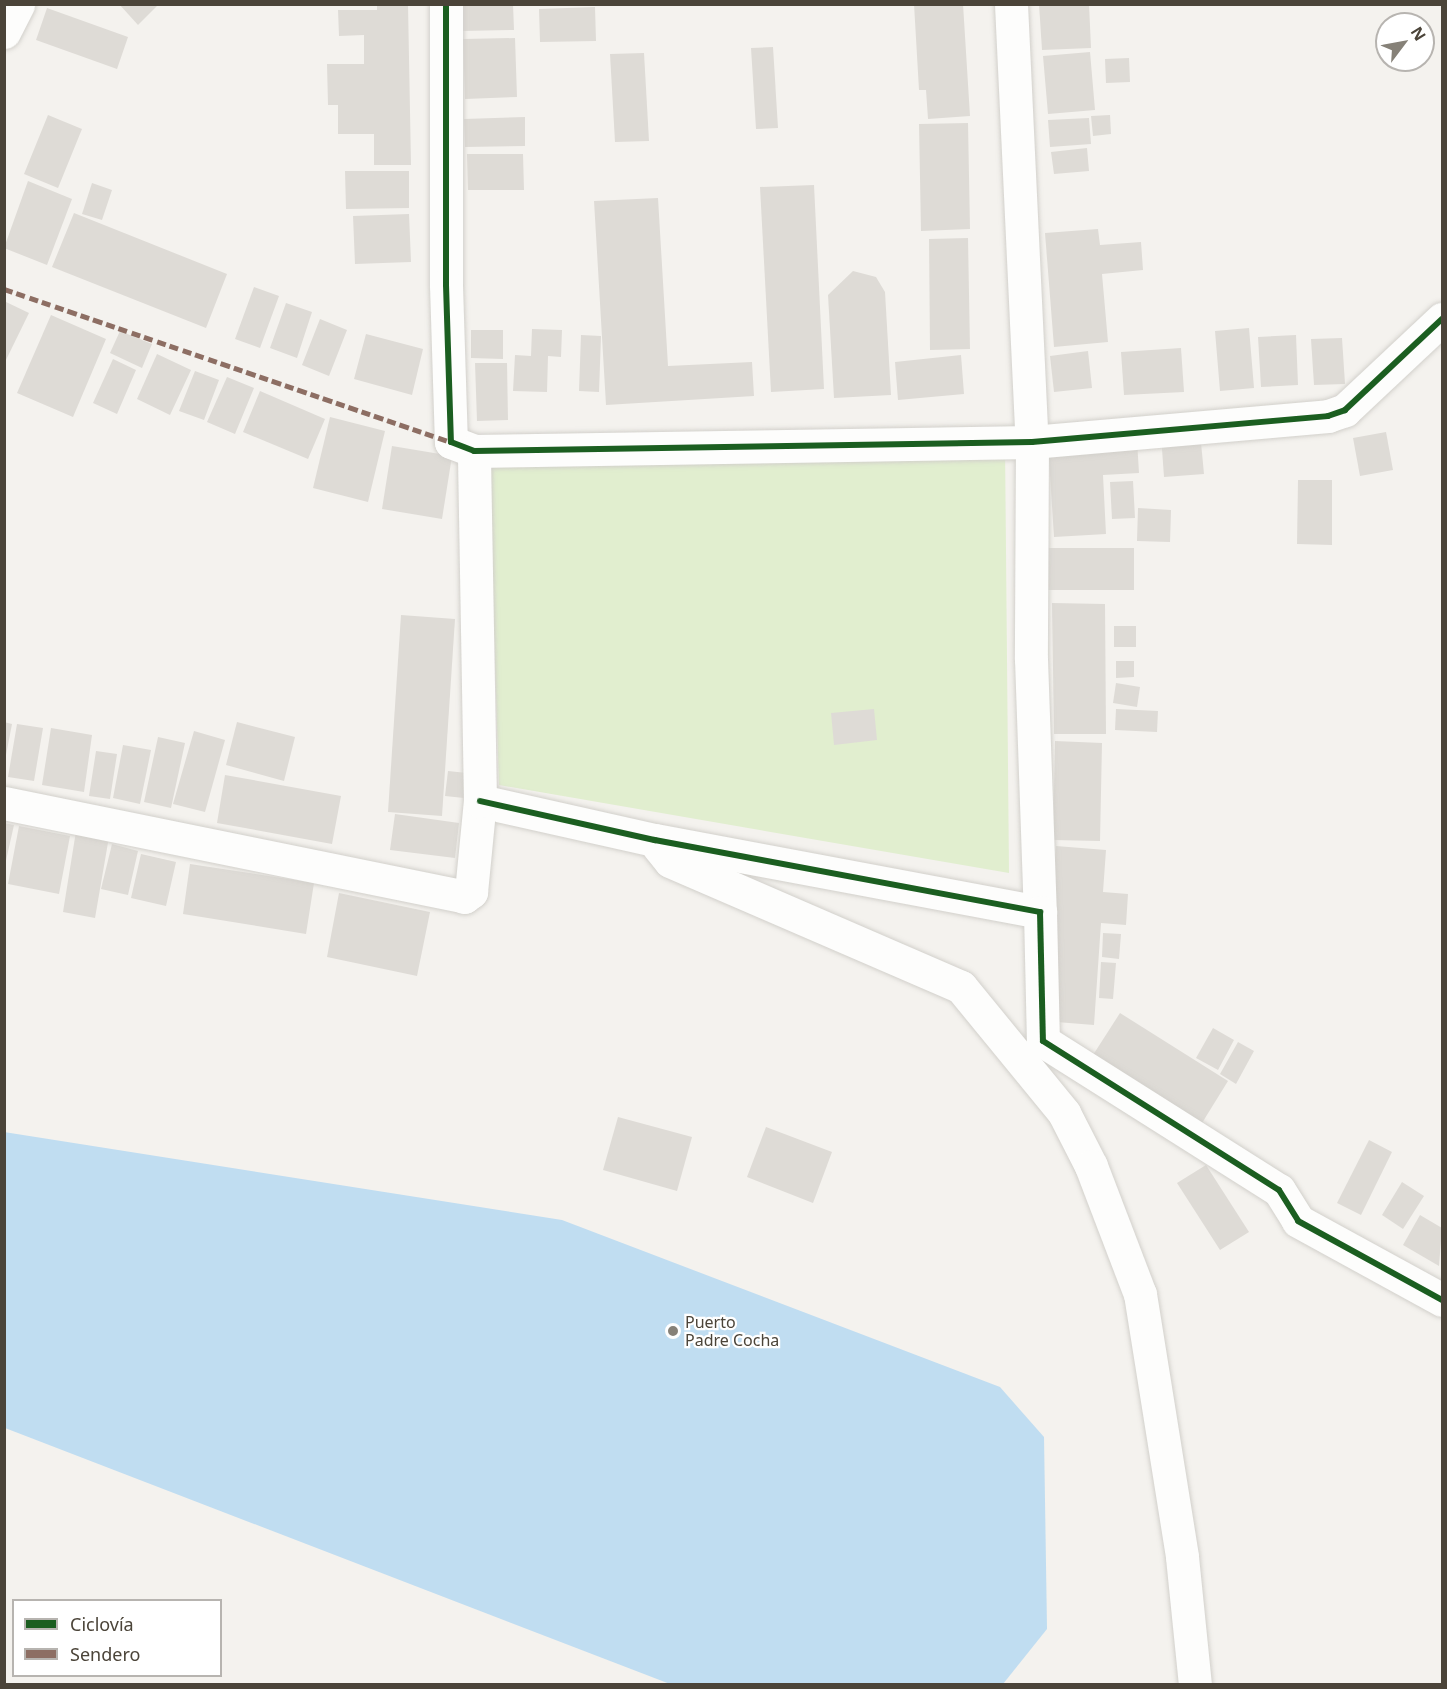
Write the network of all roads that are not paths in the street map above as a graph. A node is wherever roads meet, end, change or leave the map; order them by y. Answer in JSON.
{"nodes":[{"id":1,"x":446,"y":4,"type":"edge"},
{"id":2,"x":1011,"y":4,"type":"edge"},
{"id":3,"x":1443,"y":319,"type":"edge"},
{"id":4,"x":1032,"y":442,"type":"junction"},
{"id":5,"x":474,"y":451,"type":"junction"},
{"id":6,"x":480,"y":801,"type":"junction"},
{"id":7,"x":4,"y":802,"type":"edge"},
{"id":8,"x":655,"y":840,"type":"junction"},
{"id":9,"x":1040,"y":912,"type":"junction"},
{"id":10,"x":1443,"y":1300,"type":"edge"},
{"id":11,"x":1195,"y":1684,"type":"edge"}],
"edges":[{"from":1,"to":5,"type":"street"},
{"from":2,"to":4,"type":"street"},
{"from":3,"to":4,"type":"street"},
{"from":4,"to":5,"type":"street"},
{"from":4,"to":9,"type":"street"},
{"from":5,"to":6,"type":"street"},
{"from":6,"to":7,"type":"street"},
{"from":6,"to":8,"type":"street"},
{"from":8,"to":9,"type":"street"},
{"from":8,"to":11,"type":"street"},
{"from":9,"to":10,"type":"street"}]}
